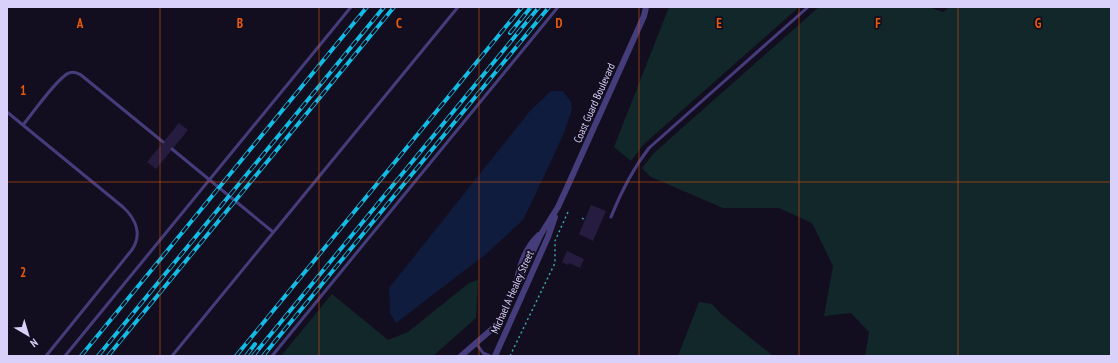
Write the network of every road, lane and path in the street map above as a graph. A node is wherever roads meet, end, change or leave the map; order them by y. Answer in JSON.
{"nodes":[{"id":1,"x":351,"y":7,"type":"edge"},
{"id":2,"x":458,"y":7,"type":"edge"},
{"id":3,"x":558,"y":7,"type":"edge"},
{"id":4,"x":646,"y":7,"type":"edge"},
{"id":5,"x":808,"y":7,"type":"edge"},
{"id":6,"x":7,"y":112,"type":"edge"},
{"id":7,"x":23,"y":125,"type":"junction"},
{"id":8,"x":164,"y":142,"type":"dead end"},
{"id":9,"x":172,"y":149,"type":"dead end"},
{"id":10,"x":210,"y":180,"type":"junction"},
{"id":11,"x":558,"y":207,"type":"junction"},
{"id":12,"x":568,"y":212,"type":"dead end"},
{"id":13,"x":611,"y":217,"type":"dead end"},
{"id":14,"x":582,"y":218,"type":"dead end"},
{"id":15,"x":585,"y":220,"type":"dead end"},
{"id":16,"x":274,"y":232,"type":"junction"},
{"id":17,"x":548,"y":237,"type":"joint"},
{"id":18,"x":476,"y":343,"type":"junction"},
{"id":19,"x":46,"y":356,"type":"edge"},
{"id":20,"x":65,"y":356,"type":"edge"},
{"id":21,"x":172,"y":356,"type":"edge"},
{"id":22,"x":272,"y":356,"type":"edge"},
{"id":23,"x":461,"y":356,"type":"edge"},
{"id":24,"x":490,"y":356,"type":"edge"},
{"id":25,"x":494,"y":356,"type":"edge"},
{"id":26,"x":510,"y":356,"type":"edge"}],
"edges":[{"from":1,"to":10,"type":"lane"},
{"from":2,"to":16,"type":"lane"},
{"from":3,"to":22,"type":"lane"},
{"from":4,"to":11,"type":"street","name":"Coast Guard Boulevard"},
{"from":5,"to":13,"type":"lane"},
{"from":6,"to":7,"type":"lane"},
{"from":7,"to":8,"type":"lane"},
{"from":7,"to":19,"type":"lane"},
{"from":9,"to":10,"type":"lane"},
{"from":10,"to":16,"type":"lane"},
{"from":10,"to":20,"type":"lane"},
{"from":11,"to":17,"type":"street","name":"Coast Guard Boulevard"},
{"from":11,"to":18,"type":"street","name":"Coast Guard Boulevard"},
{"from":12,"to":26,"type":"path"},
{"from":14,"to":15,"type":"path"},
{"from":16,"to":21,"type":"lane"},
{"from":17,"to":25,"type":"street","name":"Michael A Healey Street"},
{"from":18,"to":23,"type":"street","name":"Coast Guard Boulevard"},
{"from":18,"to":24,"type":"lane"}]}
